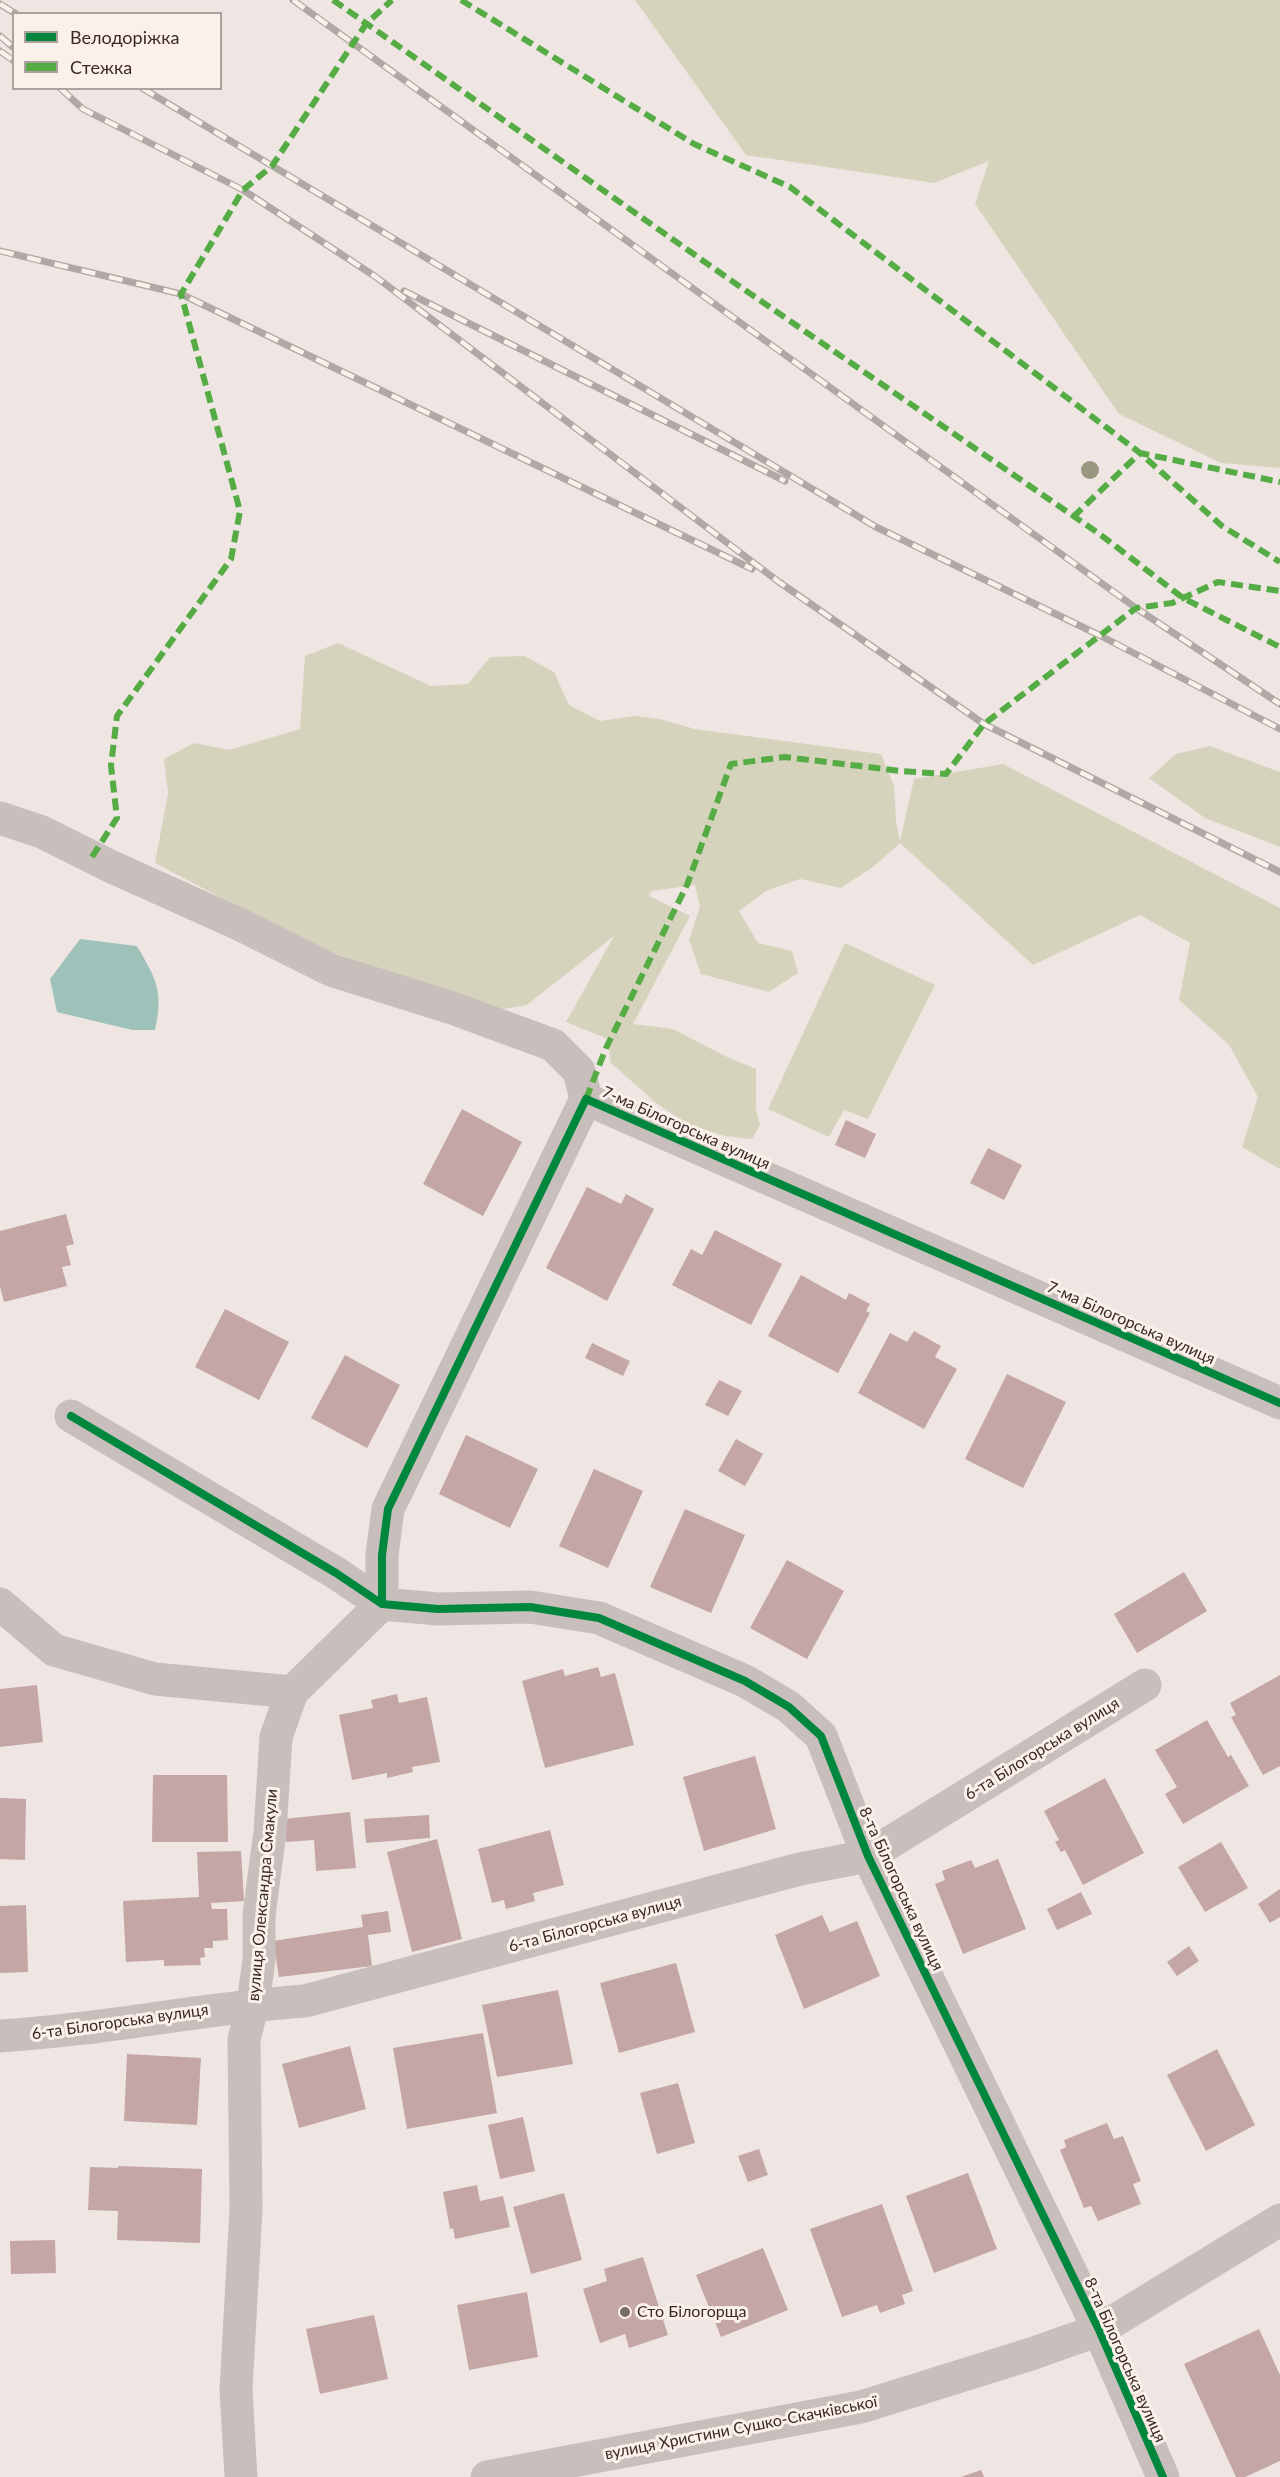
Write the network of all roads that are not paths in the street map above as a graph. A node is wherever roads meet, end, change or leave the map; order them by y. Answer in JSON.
{"nodes":[{"id":1,"x":0,"y":818,"type":"edge"},
{"id":2,"x":586,"y":1099,"type":"junction"},
{"id":3,"x":1280,"y":1403,"type":"edge"},
{"id":4,"x":71,"y":1416,"type":"dead end"},
{"id":5,"x":0,"y":1604,"type":"edge"},
{"id":6,"x":382,"y":1604,"type":"junction"},
{"id":7,"x":1145,"y":1685,"type":"dead end"},
{"id":8,"x":292,"y":1692,"type":"junction"},
{"id":9,"x":868,"y":1856,"type":"junction"},
{"id":10,"x":253,"y":2004,"type":"junction"},
{"id":11,"x":0,"y":2036,"type":"edge"},
{"id":12,"x":1280,"y":2220,"type":"edge"},
{"id":13,"x":1099,"y":2330,"type":"junction"},
{"id":14,"x":241,"y":2477,"type":"edge"},
{"id":15,"x":487,"y":2477,"type":"edge"},
{"id":16,"x":1163,"y":2477,"type":"edge"}],
"edges":[{"from":1,"to":2,"type":"street"},
{"from":2,"to":3,"type":"street","name":"7-ма Білогорська вулиця"},
{"from":2,"to":6,"type":"street","name":"7-ма Білогорська вулиця"},
{"from":4,"to":6,"type":"street"},
{"from":5,"to":8,"type":"street"},
{"from":6,"to":8,"type":"street","name":"вулиця Олександра Смакули"},
{"from":6,"to":9,"type":"street","name":"8-та Білогорська вулиця"},
{"from":7,"to":9,"type":"street","name":"6-та Білогорська вулиця"},
{"from":8,"to":10,"type":"street","name":"вулиця Олександра Смакули"},
{"from":9,"to":10,"type":"street","name":"6-та Білогорська вулиця"},
{"from":9,"to":13,"type":"street","name":"8-та Білогорська вулиця"},
{"from":10,"to":11,"type":"street","name":"6-та Білогорська вулиця"},
{"from":10,"to":14,"type":"street","name":"вулиця Олександра Смакули"},
{"from":12,"to":13,"type":"street","name":"вулиця Христини Сушко-Скачківської"},
{"from":13,"to":15,"type":"street","name":"вулиця Христини Сушко-Скачківської"},
{"from":13,"to":16,"type":"street","name":"8-та Білогорська вулиця"}]}
